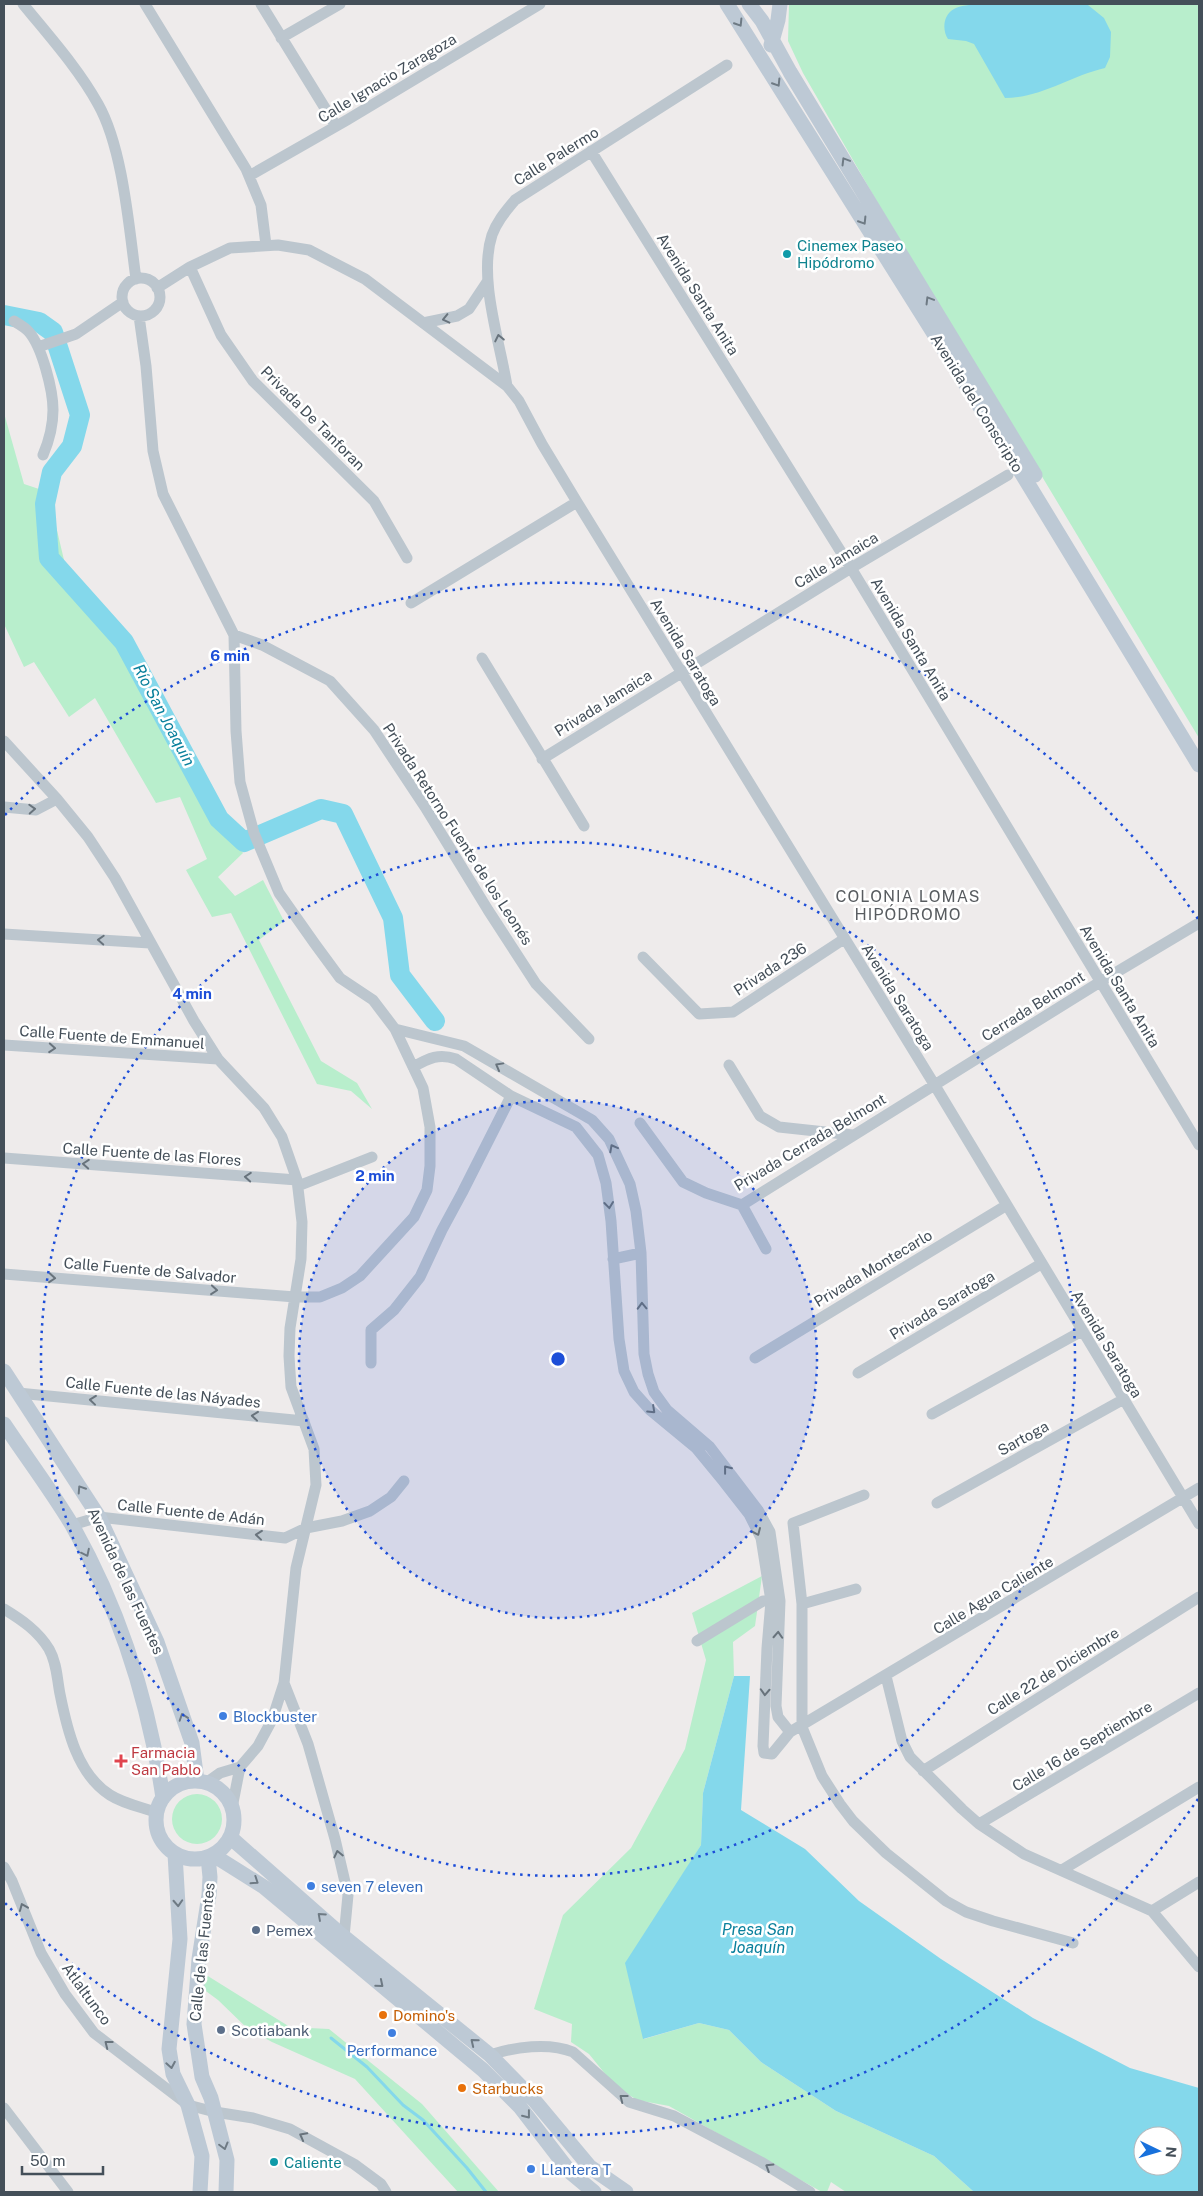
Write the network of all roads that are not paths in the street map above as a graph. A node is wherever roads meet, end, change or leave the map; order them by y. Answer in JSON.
{"nodes":[{"id":1,"x":23,"y":4,"type":"edge"},
{"id":2,"x":145,"y":4,"type":"edge"},
{"id":3,"x":261,"y":4,"type":"edge"},
{"id":4,"x":340,"y":4,"type":"edge"},
{"id":5,"x":540,"y":4,"type":"edge"},
{"id":6,"x":727,"y":4,"type":"edge"},
{"id":7,"x":750,"y":4,"type":"edge"},
{"id":8,"x":764,"y":4,"type":"edge"},
{"id":9,"x":780,"y":4,"type":"edge"},
{"id":10,"x":762,"y":21,"type":"junction"},
{"id":11,"x":281,"y":38,"type":"junction"},
{"id":12,"x":773,"y":40,"type":"junction"},
{"id":13,"x":751,"y":42,"type":"junction"},
{"id":14,"x":762,"y":58,"type":"junction"},
{"id":15,"x":727,"y":65,"type":"dead end"},
{"id":16,"x":336,"y":126,"type":"junction"},
{"id":17,"x":592,"y":151,"type":"junction"},
{"id":18,"x":249,"y":176,"type":"junction"},
{"id":19,"x":266,"y":246,"type":"junction"},
{"id":20,"x":190,"y":267,"type":"junction"},
{"id":21,"x":136,"y":278,"type":"junction"},
{"id":22,"x":487,"y":282,"type":"junction"},
{"id":23,"x":157,"y":288,"type":"junction"},
{"id":24,"x":123,"y":302,"type":"junction"},
{"id":25,"x":139,"y":316,"type":"junction"},
{"id":26,"x":14,"y":321,"type":"dead end"},
{"id":27,"x":423,"y":323,"type":"junction"},
{"id":28,"x":38,"y":347,"type":"junction"},
{"id":29,"x":507,"y":386,"type":"junction"},
{"id":30,"x":43,"y":455,"type":"dead end"},
{"id":31,"x":1008,"y":475,"type":"dead end"},
{"id":32,"x":577,"y":502,"type":"junction"},
{"id":33,"x":407,"y":558,"type":"dead end"},
{"id":34,"x":851,"y":568,"type":"junction"},
{"id":35,"x":411,"y":603,"type":"dead end"},
{"id":36,"x":234,"y":635,"type":"junction"},
{"id":37,"x":482,"y":658,"type":"dead end"},
{"id":38,"x":680,"y":672,"type":"junction"},
{"id":39,"x":4,"y":741,"type":"edge"},
{"id":40,"x":1199,"y":746,"type":"edge"},
{"id":41,"x":542,"y":759,"type":"junction"},
{"id":42,"x":1199,"y":766,"type":"edge"},
{"id":43,"x":57,"y":799,"type":"junction"},
{"id":44,"x":4,"y":807,"type":"edge"},
{"id":45,"x":584,"y":826,"type":"dead end"},
{"id":46,"x":1199,"y":923,"type":"edge"},
{"id":47,"x":4,"y":934,"type":"edge"},
{"id":48,"x":844,"y":939,"type":"junction"},
{"id":49,"x":150,"y":942,"type":"junction"},
{"id":50,"x":643,"y":957,"type":"dead end"},
{"id":51,"x":1100,"y":982,"type":"junction"},
{"id":52,"x":395,"y":1028,"type":"junction"},
{"id":53,"x":589,"y":1039,"type":"dead end"},
{"id":54,"x":4,"y":1044,"type":"edge"},
{"id":55,"x":218,"y":1059,"type":"junction"},
{"id":56,"x":729,"y":1065,"type":"dead end"},
{"id":57,"x":413,"y":1067,"type":"junction"},
{"id":58,"x":934,"y":1084,"type":"junction"},
{"id":59,"x":542,"y":1089,"type":"junction"},
{"id":60,"x":511,"y":1096,"type":"junction"},
{"id":61,"x":532,"y":1106,"type":"junction"},
{"id":62,"x":640,"y":1123,"type":"dead end"},
{"id":63,"x":854,"y":1135,"type":"junction"},
{"id":64,"x":1199,"y":1145,"type":"edge"},
{"id":65,"x":372,"y":1157,"type":"dead end"},
{"id":66,"x":4,"y":1158,"type":"edge"},
{"id":67,"x":298,"y":1183,"type":"junction"},
{"id":68,"x":742,"y":1205,"type":"junction"},
{"id":69,"x":1007,"y":1205,"type":"junction"},
{"id":70,"x":766,"y":1249,"type":"dead end"},
{"id":71,"x":641,"y":1254,"type":"junction"},
{"id":72,"x":613,"y":1259,"type":"junction"},
{"id":73,"x":1041,"y":1264,"type":"junction"},
{"id":74,"x":4,"y":1274,"type":"edge"},
{"id":75,"x":295,"y":1297,"type":"junction"},
{"id":76,"x":1082,"y":1332,"type":"junction"},
{"id":77,"x":754,"y":1358,"type":"dead end"},
{"id":78,"x":371,"y":1363,"type":"dead end"},
{"id":79,"x":4,"y":1371,"type":"edge"},
{"id":80,"x":858,"y":1373,"type":"dead end"},
{"id":81,"x":18,"y":1393,"type":"junction"},
{"id":82,"x":1124,"y":1399,"type":"junction"},
{"id":83,"x":932,"y":1414,"type":"dead end"},
{"id":84,"x":304,"y":1421,"type":"junction"},
{"id":85,"x":4,"y":1424,"type":"edge"},
{"id":86,"x":404,"y":1481,"type":"dead end"},
{"id":87,"x":1199,"y":1488,"type":"edge"},
{"id":88,"x":864,"y":1495,"type":"dead end"},
{"id":89,"x":1183,"y":1498,"type":"junction"},
{"id":90,"x":937,"y":1503,"type":"dead end"},
{"id":91,"x":99,"y":1517,"type":"junction"},
{"id":92,"x":1199,"y":1524,"type":"edge"},
{"id":93,"x":72,"y":1525,"type":"junction"},
{"id":94,"x":306,"y":1528,"type":"junction"},
{"id":95,"x":856,"y":1589,"type":"dead end"},
{"id":96,"x":1199,"y":1597,"type":"edge"},
{"id":97,"x":776,"y":1601,"type":"junction"},
{"id":98,"x":802,"y":1604,"type":"junction"},
{"id":99,"x":4,"y":1609,"type":"edge"},
{"id":100,"x":697,"y":1642,"type":"dead end"},
{"id":101,"x":886,"y":1676,"type":"junction"},
{"id":102,"x":284,"y":1683,"type":"junction"},
{"id":103,"x":1199,"y":1693,"type":"edge"},
{"id":104,"x":802,"y":1727,"type":"junction"},
{"id":105,"x":790,"y":1732,"type":"junction"},
{"id":106,"x":240,"y":1767,"type":"junction"},
{"id":107,"x":923,"y":1771,"type":"junction"},
{"id":108,"x":202,"y":1782,"type":"junction"},
{"id":109,"x":1199,"y":1788,"type":"edge"},
{"id":110,"x":163,"y":1798,"type":"junction"},
{"id":111,"x":232,"y":1808,"type":"junction"},
{"id":112,"x":156,"y":1812,"type":"junction"},
{"id":113,"x":979,"y":1824,"type":"junction"},
{"id":114,"x":230,"y":1837,"type":"junction"},
{"id":115,"x":175,"y":1854,"type":"junction"},
{"id":116,"x":210,"y":1856,"type":"junction"},
{"id":117,"x":4,"y":1867,"type":"edge"},
{"id":118,"x":1062,"y":1870,"type":"junction"},
{"id":119,"x":1199,"y":1882,"type":"edge"},
{"id":120,"x":1152,"y":1911,"type":"junction"},
{"id":121,"x":344,"y":1937,"type":"junction"},
{"id":122,"x":1073,"y":1943,"type":"dead end"},
{"id":123,"x":1199,"y":1967,"type":"edge"},
{"id":124,"x":490,"y":2055,"type":"junction"},
{"id":125,"x":188,"y":2105,"type":"junction"},
{"id":126,"x":4,"y":2108,"type":"edge"},
{"id":127,"x":215,"y":2112,"type":"junction"},
{"id":128,"x":196,"y":2133,"type":"junction"},
{"id":129,"x":68,"y":2192,"type":"edge"},
{"id":130,"x":200,"y":2192,"type":"edge"},
{"id":131,"x":226,"y":2192,"type":"edge"},
{"id":132,"x":386,"y":2192,"type":"edge"},
{"id":133,"x":594,"y":2192,"type":"edge"},
{"id":134,"x":626,"y":2192,"type":"edge"},
{"id":135,"x":810,"y":2192,"type":"edge"}],
"edges":[{"from":1,"to":21,"type":"street"},
{"from":2,"to":18,"type":"street"},
{"from":3,"to":11,"type":"street"},
{"from":4,"to":11,"type":"street"},
{"from":5,"to":16,"type":"street","name":"Calle Ignacio Zaragoza"},
{"from":6,"to":13,"type":"main road","name":"Avenida del Conscripto","one_way":true},
{"from":7,"to":10,"type":"main road","name":"Avenida del Conscripto"},
{"from":8,"to":10,"type":"main road"},
{"from":9,"to":12,"type":"main road"},
{"from":10,"to":12,"type":"main road","name":"Avenida del Conscripto"},
{"from":10,"to":13,"type":"main road"},
{"from":11,"to":16,"type":"street"},
{"from":12,"to":14,"type":"main road"},
{"from":40,"to":12,"type":"main road","name":"Avenida del Conscripto","one_way":true},
{"from":13,"to":14,"type":"main road","name":"Avenida del Conscripto"},
{"from":14,"to":42,"type":"main road","name":"Avenida del Conscripto","one_way":true},
{"from":15,"to":17,"type":"street","name":"Calle Palermo"},
{"from":16,"to":18,"type":"street","name":"Calle Ignacio Zaragoza"},
{"from":17,"to":22,"type":"street","name":"Calle Palermo"},
{"from":17,"to":34,"type":"street","name":"Avenida Santa Anita"},
{"from":18,"to":19,"type":"street"},
{"from":19,"to":20,"type":"street"},
{"from":19,"to":27,"type":"street"},
{"from":20,"to":23,"type":"street"},
{"from":20,"to":33,"type":"street","name":"Privada De Tanforan"},
{"from":21,"to":23,"type":"street"},
{"from":21,"to":24,"type":"street"},
{"from":22,"to":27,"type":"street","one_way":true},
{"from":29,"to":22,"type":"street","name":"Calle Palermo","one_way":true},
{"from":23,"to":25,"type":"street"},
{"from":24,"to":25,"type":"street"},
{"from":24,"to":28,"type":"street"},
{"from":25,"to":36,"type":"street"},
{"from":26,"to":28,"type":"street"},
{"from":27,"to":29,"type":"street"},
{"from":28,"to":30,"type":"street"},
{"from":29,"to":32,"type":"street","name":"Avenida Saratoga"},
{"from":31,"to":34,"type":"street","name":"Calle Jamaica"},
{"from":32,"to":35,"type":"street"},
{"from":32,"to":38,"type":"street","name":"Avenida Saratoga"},
{"from":34,"to":38,"type":"street","name":"Calle Jamaica"},
{"from":34,"to":51,"type":"street","name":"Avenida Santa Anita"},
{"from":36,"to":52,"type":"street","name":"Calle Fuente de Salvador"},
{"from":36,"to":53,"type":"street","name":"Privada Retorno Fuente de los Leonés"},
{"from":37,"to":41,"type":"street"},
{"from":38,"to":41,"type":"street","name":"Privada Jamaica"},
{"from":38,"to":48,"type":"street","name":"Avenida Saratoga"},
{"from":39,"to":43,"type":"street"},
{"from":41,"to":45,"type":"street"},
{"from":44,"to":43,"type":"street","one_way":true},
{"from":43,"to":49,"type":"street"},
{"from":46,"to":51,"type":"street","name":"Cerrada Belmont"},
{"from":49,"to":47,"type":"street","one_way":true},
{"from":48,"to":50,"type":"street","name":"Privada 236"},
{"from":48,"to":58,"type":"street","name":"Avenida Saratoga"},
{"from":49,"to":55,"type":"street"},
{"from":51,"to":58,"type":"street","name":"Cerrada Belmont"},
{"from":51,"to":64,"type":"street","name":"Avenida Santa Anita"},
{"from":52,"to":57,"type":"street","name":"Calle Fuente de Salvador"},
{"from":59,"to":52,"type":"street","one_way":true},
{"from":54,"to":55,"type":"street","name":"Calle Fuente de Emmanuel","one_way":true},
{"from":55,"to":67,"type":"street"},
{"from":56,"to":63,"type":"street"},
{"from":57,"to":60,"type":"street"},
{"from":57,"to":75,"type":"street","name":"Calle Fuente de Salvador"},
{"from":58,"to":63,"type":"street","name":"Privada Cerrada Belmont"},
{"from":58,"to":69,"type":"street","name":"Avenida Saratoga"},
{"from":59,"to":61,"type":"street"},
{"from":71,"to":59,"type":"street","one_way":true},
{"from":60,"to":61,"type":"street"},
{"from":60,"to":78,"type":"street"},
{"from":61,"to":72,"type":"street","one_way":true},
{"from":62,"to":68,"type":"street","name":"Privada Cerrada Belmont"},
{"from":63,"to":68,"type":"street","name":"Privada Cerrada Belmont"},
{"from":65,"to":67,"type":"street"},
{"from":67,"to":66,"type":"street","name":"Calle Fuente de las Flores","one_way":true},
{"from":67,"to":75,"type":"street"},
{"from":68,"to":70,"type":"street"},
{"from":69,"to":73,"type":"street","name":"Avenida Saratoga"},
{"from":69,"to":77,"type":"street","name":"Privada Montecarlo"},
{"from":71,"to":72,"type":"street"},
{"from":97,"to":71,"type":"street","one_way":true},
{"from":72,"to":97,"type":"street","one_way":true},
{"from":73,"to":76,"type":"street","name":"Avenida Saratoga"},
{"from":73,"to":80,"type":"street","name":"Privada Saratoga"},
{"from":74,"to":75,"type":"street","name":"Calle Fuente de Salvador","one_way":true},
{"from":75,"to":84,"type":"street"},
{"from":76,"to":82,"type":"street","name":"Avenida Saratoga"},
{"from":76,"to":83,"type":"street"},
{"from":79,"to":81,"type":"main road","name":"Avenida de las Fuentes"},
{"from":84,"to":81,"type":"street","name":"Calle Fuente de las Náyades","one_way":true},
{"from":91,"to":81,"type":"main road","name":"Avenida de las Fuentes","one_way":true},
{"from":82,"to":89,"type":"street","name":"Avenida Saratoga"},
{"from":82,"to":90,"type":"street","name":"Sartoga"},
{"from":84,"to":94,"type":"street"},
{"from":85,"to":93,"type":"main road","name":"Avenida de las Fuentes"},
{"from":86,"to":94,"type":"street","name":"Calle Fuente de Adán"},
{"from":87,"to":89,"type":"street","name":"Calle Agua Caliente"},
{"from":88,"to":98,"type":"street"},
{"from":89,"to":92,"type":"street","name":"Avenida Saratoga"},
{"from":89,"to":101,"type":"street","name":"Calle Agua Caliente"},
{"from":91,"to":93,"type":"street","name":"Calle Fuente de Adán"},
{"from":94,"to":91,"type":"street","name":"Calle Fuente de Adán","one_way":true},
{"from":108,"to":91,"type":"main road","name":"Avenida de las Fuentes","one_way":true},
{"from":93,"to":110,"type":"main road","name":"Avenida de las Fuentes","one_way":true},
{"from":94,"to":102,"type":"street"},
{"from":95,"to":98,"type":"street"},
{"from":96,"to":107,"type":"street","name":"Calle 22 de Diciembre"},
{"from":97,"to":100,"type":"street"},
{"from":105,"to":97,"type":"street","one_way":true},
{"from":97,"to":105,"type":"street","one_way":true},
{"from":98,"to":104,"type":"street"},
{"from":99,"to":112,"type":"street"},
{"from":101,"to":104,"type":"street","name":"Calle Agua Caliente"},
{"from":101,"to":107,"type":"street"},
{"from":102,"to":106,"type":"street"},
{"from":121,"to":102,"type":"street","one_way":true},
{"from":103,"to":113,"type":"street","name":"Calle 16 de Septiembre"},
{"from":104,"to":105,"type":"street","name":"Calle Agua Caliente"},
{"from":104,"to":122,"type":"street"},
{"from":106,"to":108,"type":"street"},
{"from":106,"to":111,"type":"street"},
{"from":107,"to":113,"type":"street"},
{"from":108,"to":110,"type":"main road"},
{"from":108,"to":111,"type":"main road"},
{"from":109,"to":118,"type":"street"},
{"from":110,"to":112,"type":"main road"},
{"from":111,"to":114,"type":"main road"},
{"from":112,"to":115,"type":"main road"},
{"from":113,"to":118,"type":"street"},
{"from":114,"to":116,"type":"main road"},
{"from":121,"to":114,"type":"main road","one_way":true},
{"from":115,"to":116,"type":"main road"},
{"from":115,"to":125,"type":"main road","name":"Calle de las Fuentes","one_way":true},
{"from":116,"to":127,"type":"main road","name":"Calle de las Fuentes"},
{"from":116,"to":133,"type":"main road","one_way":true},
{"from":125,"to":117,"type":"street","name":"Atlaltunco","one_way":true},
{"from":118,"to":120,"type":"street"},
{"from":119,"to":120,"type":"street"},
{"from":120,"to":123,"type":"street"},
{"from":124,"to":121,"type":"main road","one_way":true},
{"from":124,"to":134,"type":"main road"},
{"from":135,"to":124,"type":"street","one_way":true},
{"from":125,"to":127,"type":"street"},
{"from":125,"to":128,"type":"main road","name":"Calle de las Fuentes"},
{"from":126,"to":129,"type":"street"},
{"from":127,"to":128,"type":"main road"},
{"from":127,"to":131,"type":"main road","name":"Calle de las Fuentes","one_way":true},
{"from":132,"to":127,"type":"street","one_way":true},
{"from":128,"to":130,"type":"main road","name":"Calle de las Fuentes"}]}
